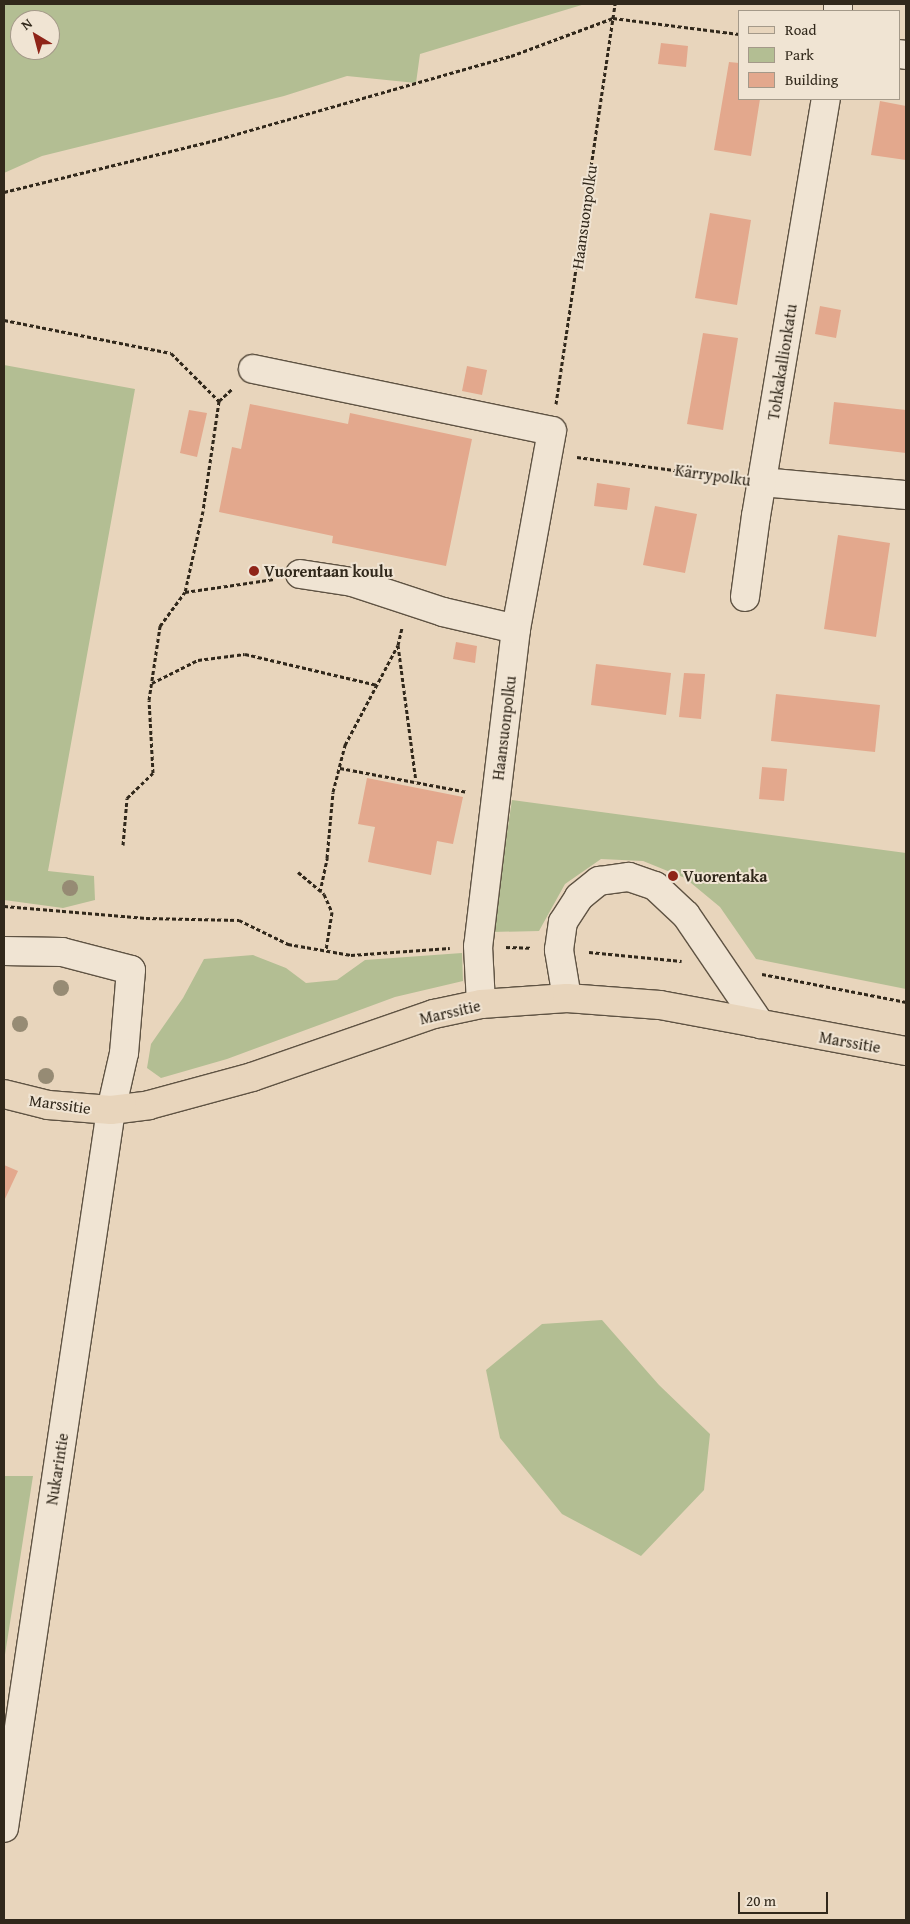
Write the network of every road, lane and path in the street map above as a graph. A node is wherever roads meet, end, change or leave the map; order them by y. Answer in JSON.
{"nodes":[{"id":1,"x":615,"y":4,"type":"edge"},
{"id":2,"x":613,"y":18,"type":"junction"},
{"id":3,"x":738,"y":34,"type":"edge"},
{"id":4,"x":826,"y":100,"type":"edge"},
{"id":5,"x":4,"y":192,"type":"edge"},
{"id":6,"x":4,"y":320,"type":"edge"},
{"id":7,"x":253,"y":369,"type":"dead end"},
{"id":8,"x":551,"y":442,"type":"junction"},
{"id":9,"x":762,"y":482,"type":"junction"},
{"id":10,"x":906,"y":495,"type":"edge"},
{"id":11,"x":300,"y":574,"type":"joint"},
{"id":12,"x":185,"y":592,"type":"junction"},
{"id":13,"x":745,"y":597,"type":"dead end"},
{"id":14,"x":406,"y":600,"type":"junction"},
{"id":15,"x":516,"y":629,"type":"junction"},
{"id":16,"x":398,"y":646,"type":"junction"},
{"id":17,"x":152,"y":684,"type":"junction"},
{"id":18,"x":377,"y":685,"type":"junction"},
{"id":19,"x":339,"y":768,"type":"junction"},
{"id":20,"x":416,"y":781,"type":"junction"},
{"id":21,"x":496,"y":797,"type":"junction"},
{"id":22,"x":123,"y":845,"type":"dead end"},
{"id":23,"x":298,"y":872,"type":"dead end"},
{"id":24,"x":320,"y":892,"type":"junction"},
{"id":25,"x":326,"y":950,"type":"dead end"},
{"id":26,"x":4,"y":951,"type":"edge"},
{"id":27,"x":567,"y":998,"type":"junction"},
{"id":28,"x":480,"y":1004,"type":"junction"},
{"id":29,"x":760,"y":1024,"type":"junction"},
{"id":30,"x":906,"y":1051,"type":"edge"},
{"id":31,"x":4,"y":1094,"type":"edge"},
{"id":32,"x":111,"y":1110,"type":"junction"},
{"id":33,"x":4,"y":1828,"type":"edge"}],
"edges":[{"from":1,"to":2,"type":"path","name":"Haansuonpolku"},
{"from":2,"to":3,"type":"path"},
{"from":2,"to":5,"type":"path"},
{"from":2,"to":8,"type":"path","name":"Haansuonpolku"},
{"from":4,"to":9,"type":"street","name":"Tohkakallionkatu"},
{"from":6,"to":12,"type":"path"},
{"from":7,"to":8,"type":"street"},
{"from":8,"to":9,"type":"path","name":"Kärrypolku"},
{"from":8,"to":15,"type":"street","name":"Haansuonpolku"},
{"from":9,"to":10,"type":"street"},
{"from":9,"to":13,"type":"street","name":"Kärrypolku"},
{"from":11,"to":12,"type":"path"},
{"from":11,"to":14,"type":"street"},
{"from":12,"to":17,"type":"path"},
{"from":14,"to":15,"type":"street"},
{"from":14,"to":16,"type":"path"},
{"from":15,"to":21,"type":"street","name":"Haansuonpolku"},
{"from":16,"to":18,"type":"path"},
{"from":16,"to":20,"type":"path"},
{"from":17,"to":18,"type":"path"},
{"from":17,"to":22,"type":"path"},
{"from":18,"to":19,"type":"path"},
{"from":19,"to":20,"type":"path"},
{"from":19,"to":24,"type":"path"},
{"from":20,"to":21,"type":"path"},
{"from":21,"to":28,"type":"street","name":"Haansuonpolku"},
{"from":23,"to":24,"type":"path"},
{"from":24,"to":25,"type":"path"},
{"from":26,"to":32,"type":"street","name":"Nukarintie"},
{"from":27,"to":28,"type":"main road","name":"Marssitie"},
{"from":27,"to":29,"type":"main road","name":"Marssitie"},
{"from":27,"to":29,"type":"street"},
{"from":28,"to":32,"type":"main road","name":"Marssitie"},
{"from":29,"to":30,"type":"main road","name":"Marssitie"},
{"from":31,"to":32,"type":"main road","name":"Marssitie"},
{"from":32,"to":33,"type":"street","name":"Nukarintie"}]}
